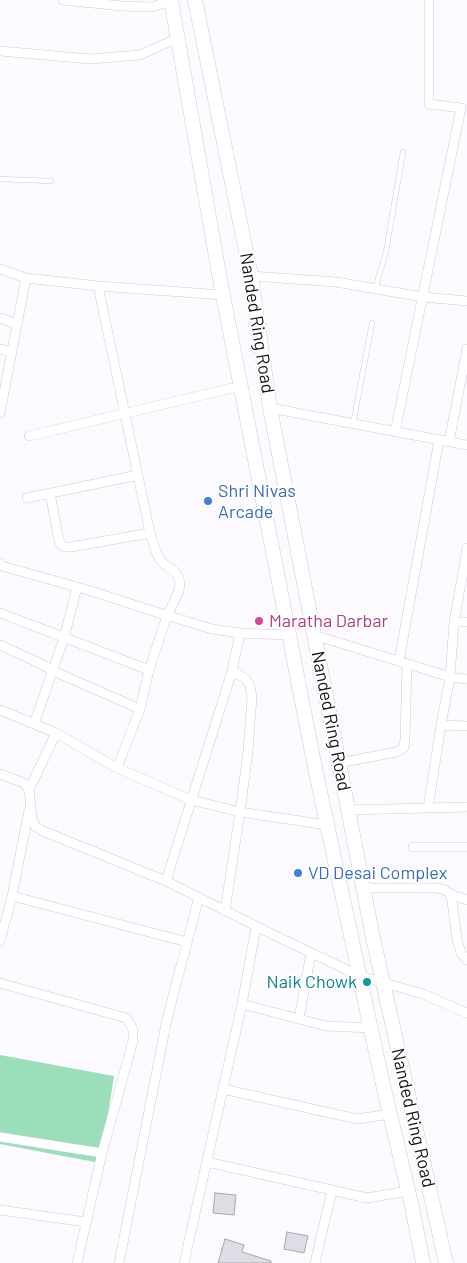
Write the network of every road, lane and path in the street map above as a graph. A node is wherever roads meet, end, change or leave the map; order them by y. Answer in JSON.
{"nodes":[{"id":1,"x":63,"y":0,"type":"edge"},
{"id":2,"x":171,"y":0,"type":"edge"},
{"id":3,"x":196,"y":0,"type":"edge"},
{"id":4,"x":428,"y":0,"type":"edge"},
{"id":5,"x":178,"y":38,"type":"junction"},
{"id":6,"x":0,"y":51,"type":"edge"},
{"id":7,"x":404,"y":152,"type":"dead end"},
{"id":8,"x":0,"y":179,"type":"edge"},
{"id":9,"x":51,"y":181,"type":"dead end"},
{"id":10,"x":0,"y":269,"type":"edge"},
{"id":11,"x":251,"y":276,"type":"junction"},
{"id":12,"x":26,"y":278,"type":"junction"},
{"id":13,"x":98,"y":286,"type":"junction"},
{"id":14,"x":375,"y":289,"type":"junction"},
{"id":15,"x":224,"y":295,"type":"junction"},
{"id":16,"x":423,"y":297,"type":"junction"},
{"id":17,"x":467,"y":301,"type":"edge"},
{"id":18,"x":0,"y":318,"type":"edge"},
{"id":19,"x":372,"y":323,"type":"dead end"},
{"id":20,"x":17,"y":324,"type":"junction"},
{"id":21,"x":0,"y":349,"type":"edge"},
{"id":22,"x":467,"y":349,"type":"edge"},
{"id":23,"x":12,"y":352,"type":"junction"},
{"id":24,"x":241,"y":386,"type":"junction"},
{"id":25,"x":2,"y":390,"type":"edge"},
{"id":26,"x":270,"y":408,"type":"junction"},
{"id":27,"x":0,"y":413,"type":"edge"},
{"id":28,"x":125,"y":413,"type":"junction"},
{"id":29,"x":353,"y":424,"type":"junction"},
{"id":30,"x":395,"y":432,"type":"junction"},
{"id":31,"x":29,"y":436,"type":"dead end"},
{"id":32,"x":439,"y":440,"type":"junction"},
{"id":33,"x":450,"y":442,"type":"junction"},
{"id":34,"x":467,"y":445,"type":"edge"},
{"id":35,"x":138,"y":475,"type":"junction"},
{"id":36,"x":50,"y":493,"type":"junction"},
{"id":37,"x":27,"y":498,"type":"dead end"},
{"id":38,"x":150,"y":533,"type":"junction"},
{"id":39,"x":467,"y":548,"type":"edge"},
{"id":40,"x":466,"y":561,"type":"edge"},
{"id":41,"x":0,"y":563,"type":"edge"},
{"id":42,"x":77,"y":587,"type":"junction"},
{"id":43,"x":0,"y":613,"type":"edge"},
{"id":44,"x":167,"y":616,"type":"junction"},
{"id":45,"x":454,"y":622,"type":"junction"},
{"id":46,"x":467,"y":622,"type":"edge"},
{"id":47,"x":240,"y":633,"type":"junction"},
{"id":48,"x":289,"y":635,"type":"junction"},
{"id":49,"x":314,"y":635,"type":"junction"},
{"id":50,"x":64,"y":638,"type":"junction"},
{"id":51,"x":0,"y":645,"type":"edge"},
{"id":52,"x":403,"y":663,"type":"junction"},
{"id":53,"x":53,"y":670,"type":"junction"},
{"id":54,"x":149,"y":670,"type":"junction"},
{"id":55,"x":232,"y":671,"type":"junction"},
{"id":56,"x":450,"y":677,"type":"junction"},
{"id":57,"x":467,"y":679,"type":"edge"},
{"id":58,"x":140,"y":709,"type":"junction"},
{"id":59,"x":0,"y":710,"type":"edge"},
{"id":60,"x":34,"y":724,"type":"junction"},
{"id":61,"x":441,"y":725,"type":"junction"},
{"id":62,"x":467,"y":726,"type":"edge"},
{"id":63,"x":56,"y":733,"type":"junction"},
{"id":64,"x":339,"y":763,"type":"junction"},
{"id":65,"x":118,"y":768,"type":"junction"},
{"id":66,"x":0,"y":774,"type":"edge"},
{"id":67,"x":29,"y":790,"type":"junction"},
{"id":68,"x":191,"y":800,"type":"junction"},
{"id":69,"x":30,"y":802,"type":"junction"},
{"id":70,"x":467,"y":807,"type":"edge"},
{"id":71,"x":428,"y":808,"type":"junction"},
{"id":72,"x":348,"y":810,"type":"junction"},
{"id":73,"x":240,"y":812,"type":"junction"},
{"id":74,"x":327,"y":825,"type":"junction"},
{"id":75,"x":414,"y":847,"type":"dead end"},
{"id":76,"x":467,"y":847,"type":"edge"},
{"id":77,"x":166,"y":881,"type":"junction"},
{"id":78,"x":363,"y":888,"type":"junction"},
{"id":79,"x":450,"y":894,"type":"junction"},
{"id":80,"x":12,"y":896,"type":"junction"},
{"id":81,"x":199,"y":897,"type":"junction"},
{"id":82,"x":467,"y":900,"type":"edge"},
{"id":83,"x":225,"y":911,"type":"junction"},
{"id":84,"x":256,"y":927,"type":"junction"},
{"id":85,"x":0,"y":941,"type":"edge"},
{"id":86,"x":186,"y":942,"type":"junction"},
{"id":87,"x":311,"y":953,"type":"junction"},
{"id":88,"x":467,"y":960,"type":"edge"},
{"id":89,"x":360,"y":976,"type":"junction"},
{"id":90,"x":0,"y":983,"type":"edge"},
{"id":91,"x":383,"y":983,"type":"junction"},
{"id":92,"x":242,"y":1004,"type":"junction"},
{"id":93,"x":467,"y":1013,"type":"edge"},
{"id":94,"x":299,"y":1019,"type":"junction"},
{"id":95,"x":371,"y":1028,"type":"junction"},
{"id":96,"x":223,"y":1089,"type":"junction"},
{"id":97,"x":390,"y":1114,"type":"junction"},
{"id":98,"x":0,"y":1137,"type":"edge"},
{"id":99,"x":102,"y":1153,"type":"junction"},
{"id":100,"x":207,"y":1162,"type":"junction"},
{"id":101,"x":332,"y":1190,"type":"junction"},
{"id":102,"x":408,"y":1191,"type":"junction"},
{"id":103,"x":0,"y":1210,"type":"edge"},
{"id":104,"x":86,"y":1222,"type":"junction"},
{"id":105,"x":77,"y":1263,"type":"edge"},
{"id":106,"x":119,"y":1263,"type":"edge"},
{"id":107,"x":184,"y":1263,"type":"edge"},
{"id":108,"x":315,"y":1263,"type":"edge"},
{"id":109,"x":423,"y":1263,"type":"edge"},
{"id":110,"x":446,"y":1263,"type":"edge"}],
"edges":[{"from":1,"to":2,"type":"street"},
{"from":2,"to":5,"type":"highway"},
{"from":3,"to":11,"type":"highway","name":"Nanded Ring Road"},
{"from":4,"to":16,"type":"street"},
{"from":5,"to":6,"type":"street"},
{"from":5,"to":15,"type":"highway"},
{"from":7,"to":14,"type":"lane"},
{"from":8,"to":9,"type":"lane"},
{"from":10,"to":12,"type":"street"},
{"from":11,"to":14,"type":"street"},
{"from":11,"to":26,"type":"highway","name":"Nanded Ring Road"},
{"from":12,"to":13,"type":"street"},
{"from":12,"to":20,"type":"street"},
{"from":13,"to":15,"type":"street"},
{"from":13,"to":28,"type":"street"},
{"from":14,"to":16,"type":"street"},
{"from":15,"to":24,"type":"highway"},
{"from":16,"to":17,"type":"street"},
{"from":16,"to":30,"type":"street"},
{"from":18,"to":20,"type":"street"},
{"from":19,"to":29,"type":"lane"},
{"from":20,"to":23,"type":"street"},
{"from":21,"to":23,"type":"street"},
{"from":22,"to":33,"type":"street"},
{"from":23,"to":25,"type":"street"},
{"from":24,"to":28,"type":"street"},
{"from":24,"to":48,"type":"highway"},
{"from":25,"to":27,"type":"street"},
{"from":26,"to":29,"type":"street"},
{"from":26,"to":49,"type":"highway","name":"Nanded Ring Road"},
{"from":28,"to":31,"type":"street"},
{"from":28,"to":35,"type":"street"},
{"from":29,"to":30,"type":"street"},
{"from":30,"to":32,"type":"street"},
{"from":32,"to":33,"type":"street"},
{"from":32,"to":52,"type":"street"},
{"from":33,"to":34,"type":"street"},
{"from":35,"to":36,"type":"street"},
{"from":35,"to":38,"type":"street"},
{"from":36,"to":37,"type":"street"},
{"from":36,"to":38,"type":"street"},
{"from":38,"to":44,"type":"street"},
{"from":39,"to":40,"type":"street"},
{"from":40,"to":45,"type":"street"},
{"from":41,"to":42,"type":"street"},
{"from":42,"to":44,"type":"street"},
{"from":42,"to":50,"type":"street"},
{"from":43,"to":50,"type":"street"},
{"from":44,"to":47,"type":"street"},
{"from":44,"to":54,"type":"street"},
{"from":45,"to":46,"type":"street"},
{"from":45,"to":56,"type":"street"},
{"from":47,"to":48,"type":"street"},
{"from":47,"to":55,"type":"street"},
{"from":48,"to":74,"type":"highway"},
{"from":49,"to":52,"type":"street"},
{"from":49,"to":64,"type":"highway","name":"Nanded Ring Road"},
{"from":50,"to":53,"type":"street"},
{"from":50,"to":54,"type":"street"},
{"from":51,"to":53,"type":"street"},
{"from":52,"to":56,"type":"street"},
{"from":52,"to":64,"type":"street"},
{"from":53,"to":58,"type":"street"},
{"from":53,"to":60,"type":"street"},
{"from":54,"to":58,"type":"street"},
{"from":55,"to":68,"type":"street"},
{"from":55,"to":73,"type":"street"},
{"from":56,"to":57,"type":"street"},
{"from":56,"to":61,"type":"street"},
{"from":58,"to":65,"type":"street"},
{"from":59,"to":60,"type":"street"},
{"from":60,"to":63,"type":"street"},
{"from":61,"to":62,"type":"street"},
{"from":61,"to":71,"type":"street"},
{"from":63,"to":65,"type":"street"},
{"from":63,"to":67,"type":"street"},
{"from":64,"to":72,"type":"highway","name":"Nanded Ring Road"},
{"from":65,"to":68,"type":"street"},
{"from":66,"to":67,"type":"street"},
{"from":67,"to":69,"type":"street"},
{"from":68,"to":73,"type":"street"},
{"from":68,"to":77,"type":"street"},
{"from":69,"to":77,"type":"street"},
{"from":69,"to":80,"type":"street"},
{"from":70,"to":71,"type":"street"},
{"from":71,"to":72,"type":"street"},
{"from":72,"to":78,"type":"highway","name":"Nanded Ring Road"},
{"from":73,"to":74,"type":"street"},
{"from":73,"to":83,"type":"street"},
{"from":74,"to":89,"type":"highway"},
{"from":75,"to":76,"type":"street"},
{"from":77,"to":81,"type":"street"},
{"from":78,"to":79,"type":"street"},
{"from":78,"to":91,"type":"highway","name":"Nanded Ring Road"},
{"from":79,"to":82,"type":"street"},
{"from":79,"to":88,"type":"street"},
{"from":80,"to":85,"type":"street"},
{"from":80,"to":86,"type":"street"},
{"from":81,"to":83,"type":"street"},
{"from":81,"to":86,"type":"street"},
{"from":83,"to":84,"type":"street"},
{"from":84,"to":87,"type":"street"},
{"from":84,"to":92,"type":"street"},
{"from":86,"to":106,"type":"street"},
{"from":87,"to":89,"type":"street"},
{"from":87,"to":94,"type":"street"},
{"from":89,"to":91,"type":"street"},
{"from":89,"to":95,"type":"highway"},
{"from":90,"to":99,"type":"street"},
{"from":91,"to":93,"type":"street"},
{"from":91,"to":110,"type":"highway","name":"Nanded Ring Road"},
{"from":92,"to":94,"type":"street"},
{"from":92,"to":96,"type":"street"},
{"from":94,"to":95,"type":"street"},
{"from":95,"to":97,"type":"highway"},
{"from":96,"to":97,"type":"street"},
{"from":96,"to":100,"type":"street"},
{"from":97,"to":102,"type":"highway"},
{"from":98,"to":99,"type":"street"},
{"from":99,"to":104,"type":"street"},
{"from":100,"to":101,"type":"street"},
{"from":100,"to":107,"type":"street"},
{"from":101,"to":102,"type":"street"},
{"from":101,"to":108,"type":"street"},
{"from":102,"to":109,"type":"highway"},
{"from":103,"to":104,"type":"street"},
{"from":104,"to":105,"type":"street"}]}
